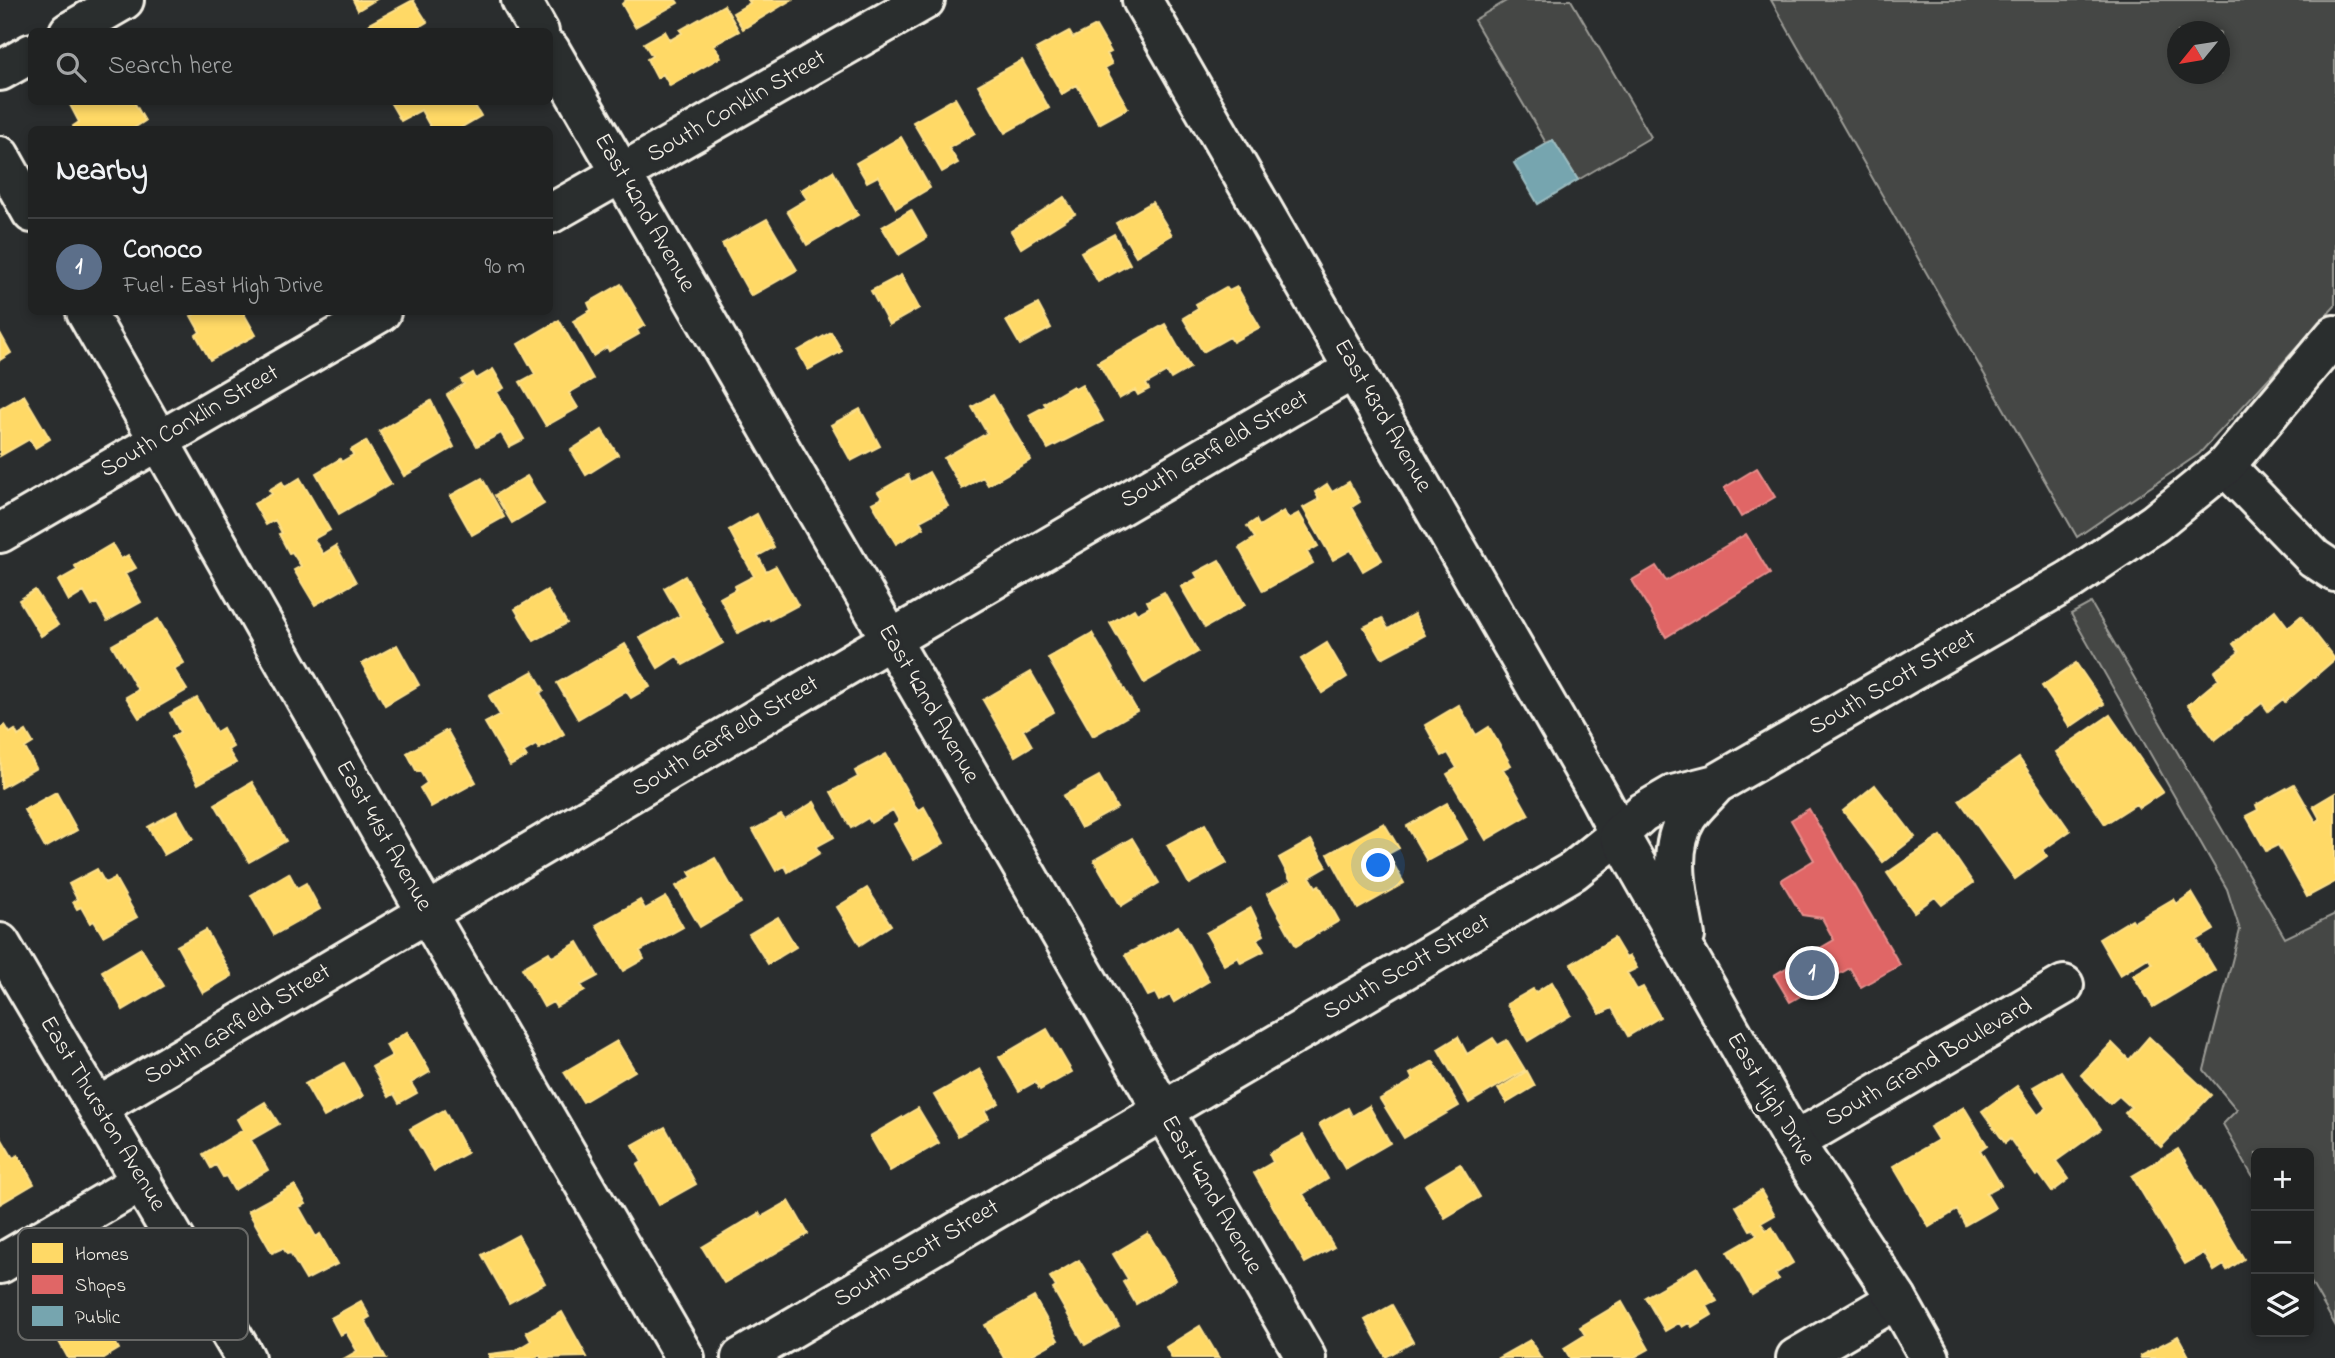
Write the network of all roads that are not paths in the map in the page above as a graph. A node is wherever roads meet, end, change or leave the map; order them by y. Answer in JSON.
{"nodes":[{"id":1,"x":124,"y":0,"type":"edge"},
{"id":2,"x":521,"y":0,"type":"edge"},
{"id":3,"x":925,"y":0,"type":"edge"},
{"id":4,"x":1142,"y":0,"type":"edge"},
{"id":5,"x":76,"y":28,"type":"edge"},
{"id":6,"x":537,"y":28,"type":"edge"},
{"id":7,"x":28,"y":55,"type":"edge"},
{"id":8,"x":553,"y":55,"type":"edge"},
{"id":9,"x":0,"y":71,"type":"edge"},
{"id":10,"x":0,"y":156,"type":"edge"},
{"id":11,"x":621,"y":173,"type":"junction"},
{"id":12,"x":28,"y":207,"type":"edge"},
{"id":13,"x":553,"y":212,"type":"edge"},
{"id":14,"x":88,"y":315,"type":"edge"},
{"id":15,"x":376,"y":315,"type":"edge"},
{"id":16,"x":2335,"y":335,"type":"edge"},
{"id":17,"x":1356,"y":369,"type":"junction"},
{"id":18,"x":159,"y":440,"type":"junction"},
{"id":19,"x":2225,"y":466,"type":"junction"},
{"id":20,"x":0,"y":533,"type":"edge"},
{"id":21,"x":2335,"y":572,"type":"edge"},
{"id":22,"x":890,"y":640,"type":"junction"},
{"id":23,"x":1716,"y":784,"type":"junction"},
{"id":24,"x":1619,"y":834,"type":"junction"},
{"id":25,"x":427,"y":913,"type":"junction"},
{"id":26,"x":0,"y":943,"type":"edge"},
{"id":27,"x":1688,"y":958,"type":"junction"},
{"id":28,"x":2064,"y":985,"type":"dead end"},
{"id":29,"x":98,"y":1107,"type":"junction"},
{"id":30,"x":1162,"y":1110,"type":"junction"},
{"id":31,"x":1794,"y":1142,"type":"junction"},
{"id":32,"x":142,"y":1181,"type":"junction"},
{"id":33,"x":62,"y":1228,"type":"edge"},
{"id":34,"x":169,"y":1228,"type":"edge"},
{"id":35,"x":18,"y":1253,"type":"edge"},
{"id":36,"x":0,"y":1264,"type":"edge"},
{"id":37,"x":1897,"y":1299,"type":"junction"},
{"id":38,"x":235,"y":1340,"type":"edge"},
{"id":39,"x":245,"y":1358,"type":"edge"},
{"id":40,"x":685,"y":1358,"type":"edge"},
{"id":41,"x":741,"y":1358,"type":"edge"},
{"id":42,"x":1306,"y":1358,"type":"edge"},
{"id":43,"x":1796,"y":1358,"type":"edge"},
{"id":44,"x":1930,"y":1358,"type":"edge"}],
"edges":[{"from":1,"to":5,"type":"street"},
{"from":2,"to":6,"type":"street"},
{"from":3,"to":11,"type":"street","name":"South Conklin Street"},
{"from":4,"to":17,"type":"street","name":"East 43rd Avenue"},
{"from":7,"to":9,"type":"street"},
{"from":8,"to":11,"type":"street","name":"East 42nd Avenue"},
{"from":10,"to":12,"type":"street"},
{"from":11,"to":13,"type":"street","name":"South Conklin Street"},
{"from":11,"to":22,"type":"street","name":"East 42nd Avenue"},
{"from":14,"to":18,"type":"street","name":"East 41st Avenue"},
{"from":15,"to":18,"type":"street","name":"South Conklin Street"},
{"from":16,"to":19,"type":"street","name":"South Scott Street"},
{"from":17,"to":22,"type":"street","name":"South Garfield Street"},
{"from":17,"to":24,"type":"street","name":"East 43rd Avenue"},
{"from":18,"to":20,"type":"street","name":"South Conklin Street"},
{"from":18,"to":25,"type":"street","name":"East 41st Avenue"},
{"from":19,"to":21,"type":"street"},
{"from":19,"to":23,"type":"street","name":"South Scott Street"},
{"from":22,"to":25,"type":"street","name":"South Garfield Street"},
{"from":22,"to":30,"type":"street","name":"East 42nd Avenue"},
{"from":23,"to":24,"type":"street","name":"South Scott Street"},
{"from":23,"to":27,"type":"street"},
{"from":24,"to":27,"type":"street","name":"East High Drive"},
{"from":24,"to":30,"type":"street","name":"South Scott Street"},
{"from":25,"to":29,"type":"street","name":"South Garfield Street"},
{"from":25,"to":40,"type":"street","name":"East 41st Avenue"},
{"from":26,"to":29,"type":"street","name":"East Thurston Avenue"},
{"from":27,"to":31,"type":"street","name":"East High Drive"},
{"from":28,"to":31,"type":"street","name":"South Grand Boulevard"},
{"from":29,"to":32,"type":"street","name":"East Thurston Avenue"},
{"from":30,"to":41,"type":"street","name":"South Scott Street"},
{"from":30,"to":42,"type":"street","name":"East 42nd Avenue"},
{"from":31,"to":37,"type":"street","name":"East High Drive"},
{"from":32,"to":33,"type":"street"},
{"from":32,"to":34,"type":"street","name":"East Thurston Avenue"},
{"from":35,"to":36,"type":"street"},
{"from":37,"to":43,"type":"street"},
{"from":37,"to":44,"type":"street","name":"East High Drive"},
{"from":38,"to":39,"type":"street","name":"East Thurston Avenue"}]}
